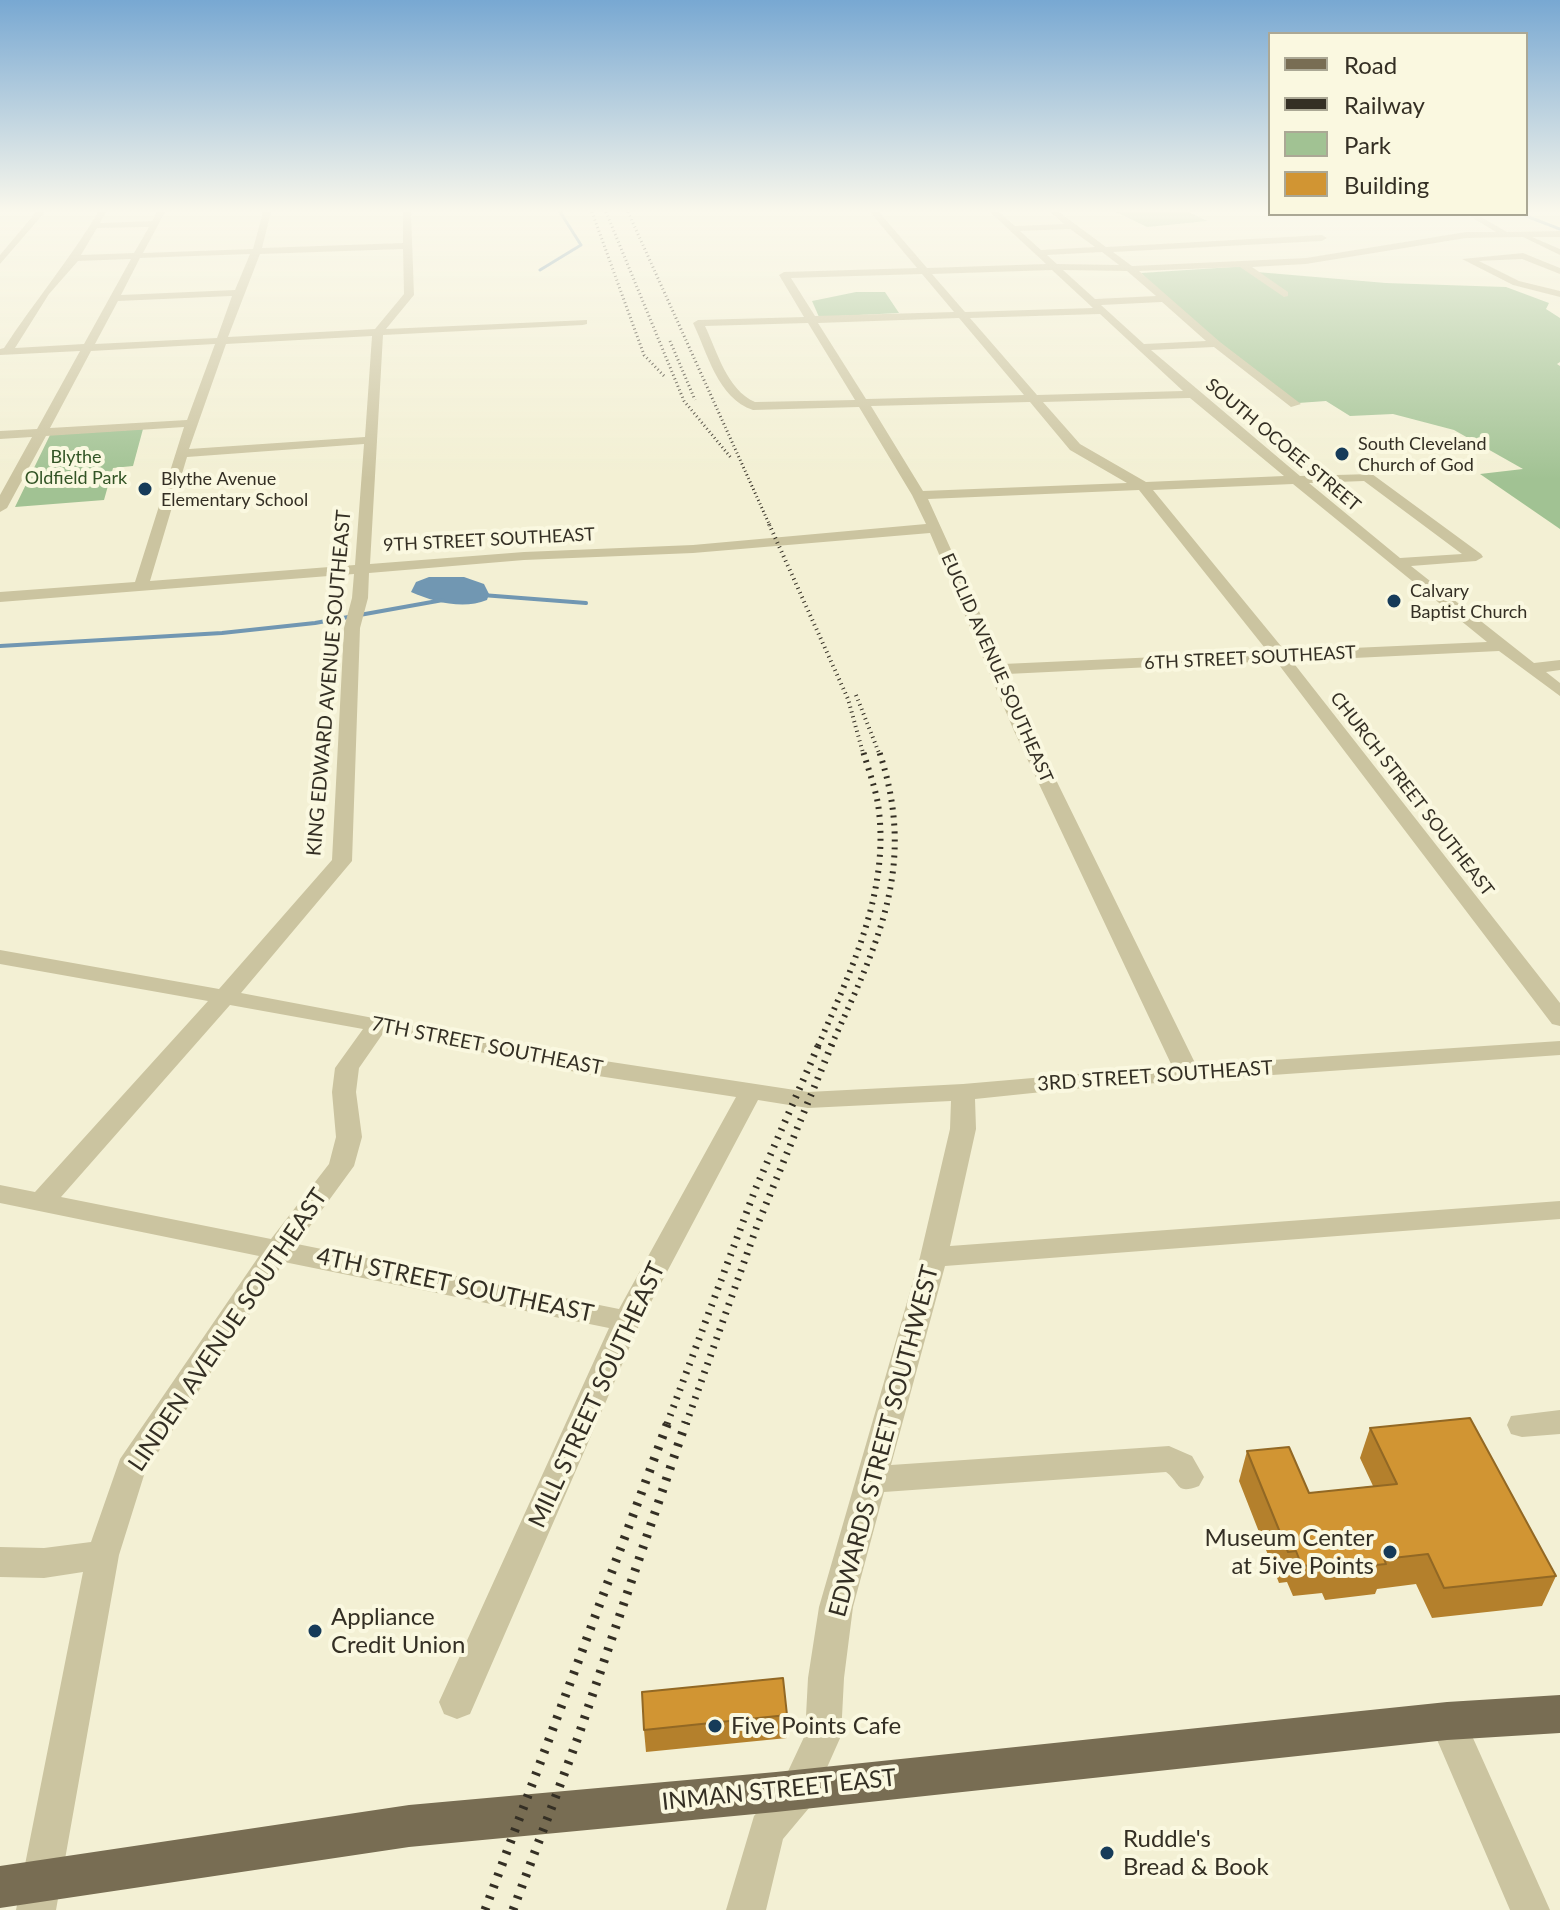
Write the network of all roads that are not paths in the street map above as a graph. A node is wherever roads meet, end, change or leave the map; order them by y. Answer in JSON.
{"nodes":[{"id":1,"x":39,"y":301,"type":"edge"},
{"id":2,"x":113,"y":301,"type":"edge"},
{"id":3,"x":237,"y":301,"type":"edge"},
{"id":4,"x":403,"y":301,"type":"edge"},
{"id":5,"x":800,"y":301,"type":"edge"},
{"id":6,"x":948,"y":301,"type":"edge"},
{"id":7,"x":1090,"y":301,"type":"edge"},
{"id":8,"x":1147,"y":301,"type":"edge"},
{"id":9,"x":1167,"y":301,"type":"edge"},
{"id":10,"x":1096,"y":307,"type":"junction"},
{"id":11,"x":960,"y":316,"type":"junction"},
{"id":12,"x":811,"y":320,"type":"junction"},
{"id":13,"x":583,"y":322,"type":"dead end"},
{"id":14,"x":378,"y":334,"type":"junction"},
{"id":15,"x":221,"y":342,"type":"junction"},
{"id":16,"x":1216,"y":344,"type":"junction"},
{"id":17,"x":1142,"y":347,"type":"junction"},
{"id":18,"x":86,"y":349,"type":"junction"},
{"id":19,"x":3,"y":352,"type":"edge"},
{"id":20,"x":1193,"y":394,"type":"junction"},
{"id":21,"x":1033,"y":399,"type":"junction"},
{"id":22,"x":1295,"y":404,"type":"dead end"},
{"id":23,"x":862,"y":405,"type":"junction"},
{"id":24,"x":192,"y":423,"type":"junction"},
{"id":25,"x":42,"y":432,"type":"junction"},
{"id":26,"x":0,"y":435,"type":"edge"},
{"id":27,"x":370,"y":440,"type":"junction"},
{"id":28,"x":183,"y":453,"type":"junction"},
{"id":29,"x":1296,"y":481,"type":"junction"},
{"id":30,"x":1143,"y":486,"type":"junction"},
{"id":31,"x":919,"y":495,"type":"junction"},
{"id":32,"x":0,"y":508,"type":"edge"},
{"id":33,"x":933,"y":528,"type":"junction"},
{"id":34,"x":1397,"y":563,"type":"junction"},
{"id":35,"x":361,"y":568,"type":"junction"},
{"id":36,"x":141,"y":586,"type":"junction"},
{"id":37,"x":0,"y":597,"type":"edge"},
{"id":38,"x":1504,"y":646,"type":"junction"},
{"id":39,"x":1279,"y":656,"type":"junction"},
{"id":40,"x":1560,"y":665,"type":"edge"},
{"id":41,"x":1531,"y":668,"type":"junction"},
{"id":42,"x":996,"y":669,"type":"junction"},
{"id":43,"x":1560,"y":691,"type":"edge"},
{"id":44,"x":0,"y":957,"type":"edge"},
{"id":45,"x":224,"y":996,"type":"junction"},
{"id":46,"x":1560,"y":1019,"type":"edge"},
{"id":47,"x":378,"y":1024,"type":"junction"},
{"id":48,"x":1560,"y":1048,"type":"edge"},
{"id":49,"x":1188,"y":1074,"type":"junction"},
{"id":50,"x":963,"y":1092,"type":"junction"},
{"id":51,"x":750,"y":1093,"type":"junction"},
{"id":52,"x":0,"y":1194,"type":"edge"},
{"id":53,"x":42,"y":1201,"type":"junction"},
{"id":54,"x":1560,"y":1210,"type":"edge"},
{"id":55,"x":279,"y":1248,"type":"junction"},
{"id":56,"x":934,"y":1257,"type":"junction"},
{"id":57,"x":627,"y":1321,"type":"junction"},
{"id":58,"x":1560,"y":1422,"type":"edge"},
{"id":59,"x":1522,"y":1425,"type":"dead end"},
{"id":60,"x":1188,"y":1477,"type":"dead end"},
{"id":61,"x":871,"y":1480,"type":"junction"},
{"id":62,"x":103,"y":1555,"type":"junction"},
{"id":63,"x":0,"y":1562,"type":"edge"},
{"id":64,"x":457,"y":1702,"type":"dead end"},
{"id":65,"x":1560,"y":1714,"type":"edge"},
{"id":66,"x":1447,"y":1721,"type":"junction"},
{"id":67,"x":799,"y":1787,"type":"junction"},
{"id":68,"x":0,"y":1887,"type":"edge"},
{"id":69,"x":39,"y":1895,"type":"edge"},
{"id":70,"x":746,"y":1910,"type":"edge"},
{"id":71,"x":1530,"y":1910,"type":"edge"}],
"edges":[{"from":1,"to":19,"type":"street"},
{"from":2,"to":18,"type":"street"},
{"from":3,"to":15,"type":"street"},
{"from":4,"to":14,"type":"street"},
{"from":5,"to":12,"type":"street","name":"EUCLID AVENUE SOUTHEAST"},
{"from":6,"to":11,"type":"street","name":"CHURCH STREET SOUTHEAST"},
{"from":7,"to":10,"type":"street","name":"SOUTH OCOEE STREET"},
{"from":8,"to":10,"type":"street"},
{"from":9,"to":16,"type":"street"},
{"from":10,"to":11,"type":"street"},
{"from":10,"to":17,"type":"street","name":"SOUTH OCOEE STREET"},
{"from":11,"to":12,"type":"street"},
{"from":11,"to":21,"type":"street","name":"CHURCH STREET SOUTHEAST"},
{"from":12,"to":23,"type":"street","name":"EUCLID AVENUE SOUTHEAST"},
{"from":12,"to":23,"type":"street"},
{"from":13,"to":14,"type":"street"},
{"from":14,"to":15,"type":"street"},
{"from":14,"to":27,"type":"street","name":"KING EDWARD AVENUE SOUTHEAST"},
{"from":15,"to":18,"type":"street"},
{"from":15,"to":24,"type":"street"},
{"from":16,"to":17,"type":"street"},
{"from":16,"to":22,"type":"street"},
{"from":17,"to":20,"type":"street","name":"SOUTH OCOEE STREET"},
{"from":18,"to":19,"type":"street"},
{"from":18,"to":25,"type":"street"},
{"from":20,"to":21,"type":"street"},
{"from":20,"to":29,"type":"street","name":"SOUTH OCOEE STREET"},
{"from":21,"to":23,"type":"street"},
{"from":21,"to":30,"type":"street","name":"CHURCH STREET SOUTHEAST"},
{"from":23,"to":31,"type":"street","name":"EUCLID AVENUE SOUTHEAST"},
{"from":24,"to":25,"type":"street"},
{"from":24,"to":28,"type":"street"},
{"from":25,"to":26,"type":"street"},
{"from":25,"to":32,"type":"street"},
{"from":27,"to":28,"type":"street"},
{"from":27,"to":35,"type":"street","name":"KING EDWARD AVENUE SOUTHEAST"},
{"from":28,"to":36,"type":"street"},
{"from":29,"to":30,"type":"street"},
{"from":29,"to":34,"type":"street","name":"SOUTH OCOEE STREET"},
{"from":29,"to":34,"type":"street"},
{"from":30,"to":31,"type":"street"},
{"from":30,"to":39,"type":"street","name":"CHURCH STREET SOUTHEAST"},
{"from":31,"to":33,"type":"street","name":"EUCLID AVENUE SOUTHEAST"},
{"from":33,"to":35,"type":"street","name":"9TH STREET SOUTHEAST"},
{"from":33,"to":42,"type":"street","name":"EUCLID AVENUE SOUTHEAST"},
{"from":34,"to":38,"type":"street","name":"SOUTH OCOEE STREET"},
{"from":35,"to":36,"type":"street","name":"9TH STREET SOUTHEAST"},
{"from":35,"to":45,"type":"street","name":"KING EDWARD AVENUE SOUTHEAST"},
{"from":36,"to":37,"type":"street","name":"9TH STREET SOUTHEAST"},
{"from":38,"to":39,"type":"street","name":"6TH STREET SOUTHEAST"},
{"from":38,"to":41,"type":"street","name":"SOUTH OCOEE STREET"},
{"from":39,"to":42,"type":"street","name":"6TH STREET SOUTHEAST"},
{"from":39,"to":46,"type":"street","name":"CHURCH STREET SOUTHEAST"},
{"from":40,"to":41,"type":"street"},
{"from":41,"to":43,"type":"street","name":"SOUTH OCOEE STREET"},
{"from":42,"to":49,"type":"street","name":"EUCLID AVENUE SOUTHEAST"},
{"from":44,"to":45,"type":"street"},
{"from":45,"to":47,"type":"street","name":"7TH STREET SOUTHEAST"},
{"from":45,"to":53,"type":"street","name":"KING EDWARD AVENUE SOUTHEAST"},
{"from":47,"to":51,"type":"street","name":"7TH STREET SOUTHEAST"},
{"from":47,"to":55,"type":"street","name":"LINDEN AVENUE SOUTHEAST"},
{"from":48,"to":49,"type":"street","name":"3RD STREET SOUTHEAST"},
{"from":49,"to":50,"type":"street","name":"3RD STREET SOUTHEAST"},
{"from":50,"to":51,"type":"street","name":"3RD STREET SOUTHEAST"},
{"from":50,"to":56,"type":"street","name":"EDWARDS STREET SOUTHWEST"},
{"from":51,"to":57,"type":"street","name":"MILL STREET SOUTHEAST"},
{"from":52,"to":53,"type":"street","name":"4TH STREET SOUTHEAST"},
{"from":53,"to":55,"type":"street","name":"4TH STREET SOUTHEAST"},
{"from":54,"to":56,"type":"street"},
{"from":55,"to":57,"type":"street","name":"4TH STREET SOUTHEAST"},
{"from":55,"to":62,"type":"street","name":"LINDEN AVENUE SOUTHEAST"},
{"from":56,"to":61,"type":"street","name":"EDWARDS STREET SOUTHWEST"},
{"from":57,"to":64,"type":"street","name":"MILL STREET SOUTHEAST"},
{"from":58,"to":59,"type":"street"},
{"from":60,"to":61,"type":"street"},
{"from":61,"to":67,"type":"street","name":"EDWARDS STREET SOUTHWEST"},
{"from":62,"to":63,"type":"street"},
{"from":62,"to":69,"type":"street","name":"LINDEN AVENUE SOUTHEAST"},
{"from":65,"to":66,"type":"main road","name":"INMAN STREET EAST"},
{"from":66,"to":67,"type":"main road","name":"INMAN STREET EAST"},
{"from":66,"to":71,"type":"street"},
{"from":67,"to":69,"type":"main road","name":"INMAN STREET EAST"},
{"from":67,"to":70,"type":"street","name":"EDWARDS STREET SOUTHWEST"},
{"from":68,"to":69,"type":"main road","name":"INMAN STREET EAST"}]}
